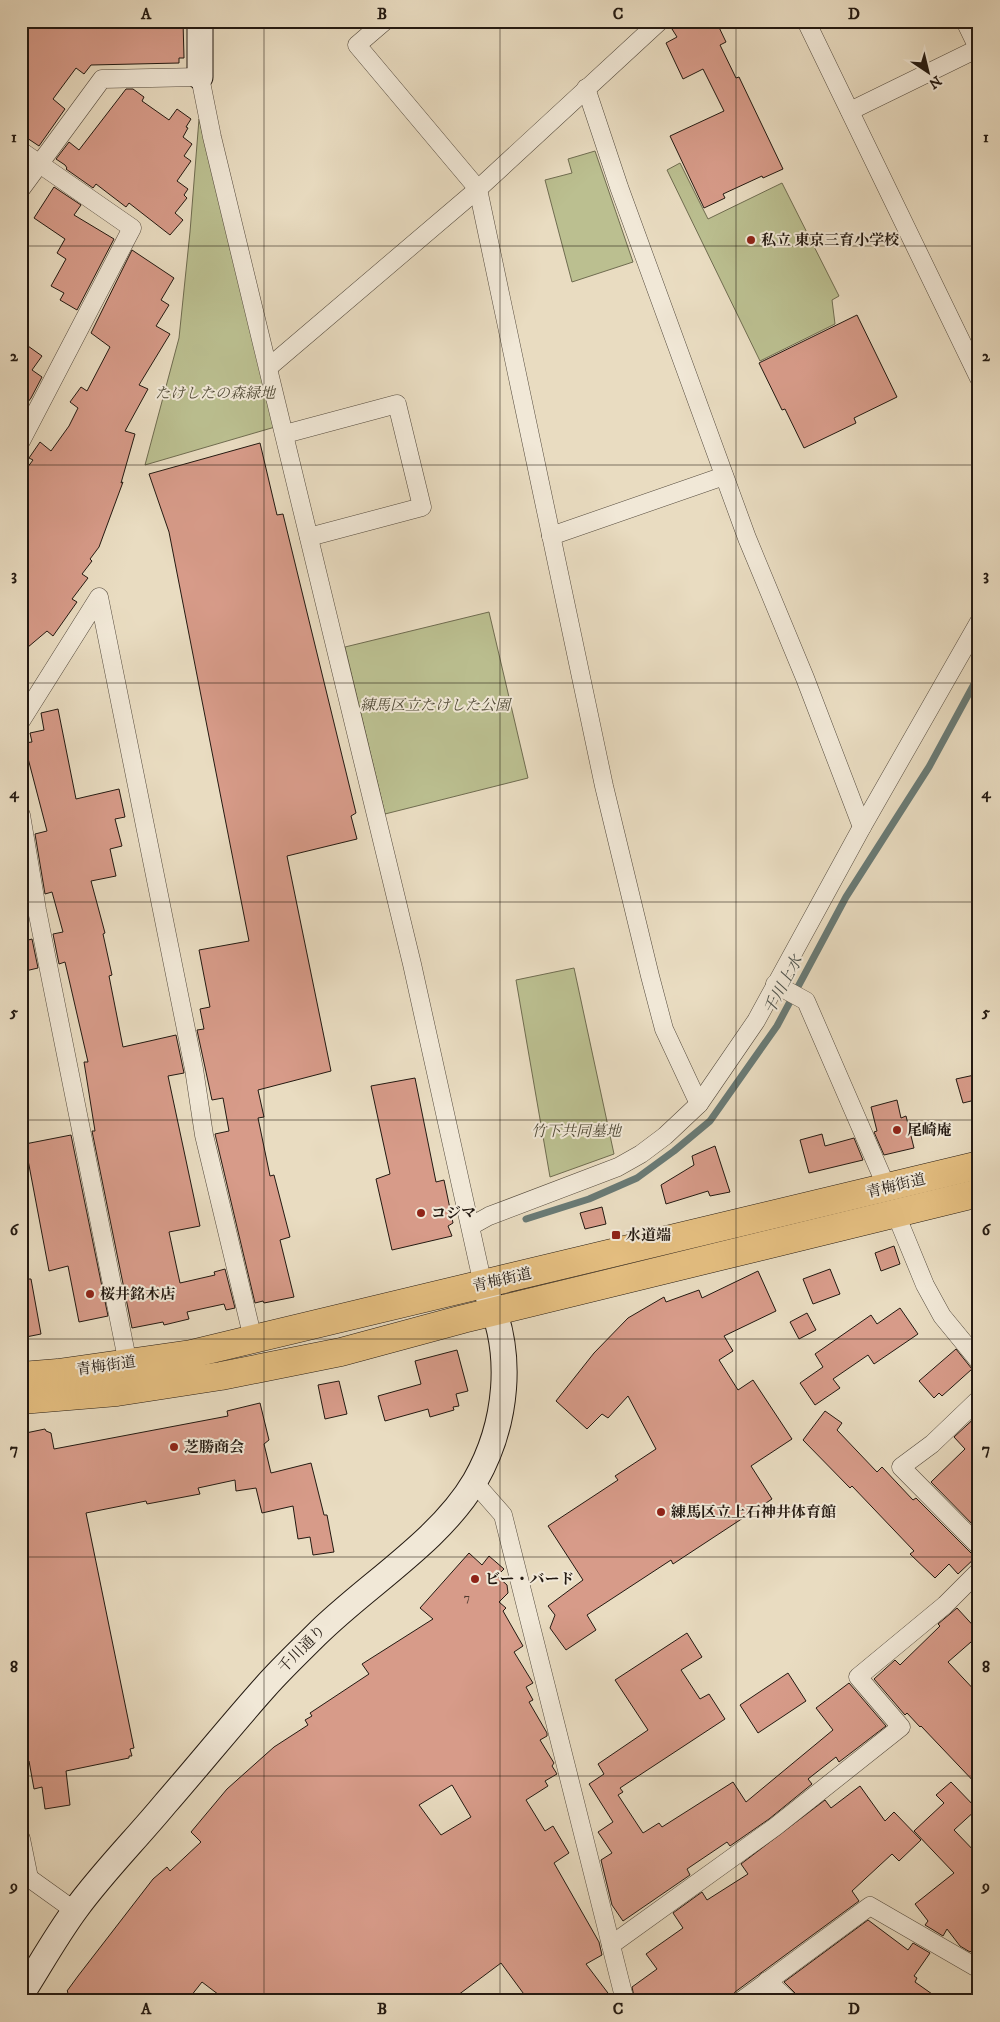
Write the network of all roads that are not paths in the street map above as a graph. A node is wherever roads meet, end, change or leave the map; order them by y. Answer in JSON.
{"nodes":[{"id":1,"x":200,"y":21,"type":"edge"},
{"id":2,"x":385,"y":21,"type":"edge"},
{"id":3,"x":806,"y":21,"type":"edge"},
{"id":4,"x":965,"y":21,"type":"edge"},
{"id":5,"x":649,"y":25,"type":"edge"},
{"id":6,"x":978,"y":49,"type":"edge"},
{"id":7,"x":200,"y":77,"type":"junction"},
{"id":8,"x":586,"y":88,"type":"junction"},
{"id":9,"x":850,"y":111,"type":"junction"},
{"id":10,"x":21,"y":151,"type":"edge"},
{"id":11,"x":41,"y":164,"type":"junction"},
{"id":12,"x":21,"y":189,"type":"edge"},
{"id":13,"x":478,"y":189,"type":"junction"},
{"id":14,"x":269,"y":368,"type":"junction"},
{"id":15,"x":979,"y":378,"type":"edge"},
{"id":16,"x":285,"y":434,"type":"junction"},
{"id":17,"x":21,"y":440,"type":"edge"},
{"id":18,"x":724,"y":476,"type":"junction"},
{"id":19,"x":551,"y":536,"type":"junction"},
{"id":20,"x":309,"y":537,"type":"junction"},
{"id":21,"x":979,"y":622,"type":"edge"},
{"id":22,"x":21,"y":721,"type":"edge"},
{"id":23,"x":21,"y":815,"type":"edge"},
{"id":24,"x":862,"y":827,"type":"junction"},
{"id":25,"x":29,"y":912,"type":"edge"},
{"id":26,"x":779,"y":986,"type":"junction"},
{"id":27,"x":699,"y":1104,"type":"junction"},
{"id":28,"x":979,"y":1166,"type":"edge"},
{"id":29,"x":979,"y":1193,"type":"edge"},
{"id":30,"x":891,"y":1200,"type":"junction"},
{"id":31,"x":471,"y":1226,"type":"junction"},
{"id":32,"x":483,"y":1285,"type":"junction"},
{"id":33,"x":496,"y":1312,"type":"junction"},
{"id":34,"x":254,"y":1339,"type":"junction"},
{"id":35,"x":979,"y":1361,"type":"edge"},
{"id":36,"x":128,"y":1364,"type":"junction"},
{"id":37,"x":21,"y":1376,"type":"edge"},
{"id":38,"x":979,"y":1399,"type":"edge"},
{"id":39,"x":21,"y":1400,"type":"edge"},
{"id":40,"x":474,"y":1482,"type":"junction"},
{"id":41,"x":979,"y":1546,"type":"edge"},
{"id":42,"x":979,"y":1571,"type":"edge"},
{"id":43,"x":21,"y":1839,"type":"edge"},
{"id":44,"x":75,"y":1911,"type":"junction"},
{"id":45,"x":611,"y":1945,"type":"junction"},
{"id":46,"x":979,"y":1970,"type":"edge"},
{"id":47,"x":767,"y":1981,"type":"junction"},
{"id":48,"x":21,"y":1995,"type":"edge"},
{"id":49,"x":625,"y":2001,"type":"edge"},
{"id":50,"x":741,"y":2001,"type":"edge"},
{"id":51,"x":789,"y":2001,"type":"edge"}],
"edges":[{"from":1,"to":7,"type":"main road"},
{"from":2,"to":13,"type":"street"},
{"from":3,"to":9,"type":"street"},
{"from":4,"to":6,"type":"street"},
{"from":5,"to":8,"type":"street"},
{"from":6,"to":9,"type":"street"},
{"from":7,"to":11,"type":"street"},
{"from":7,"to":14,"type":"street"},
{"from":8,"to":13,"type":"street"},
{"from":8,"to":18,"type":"street"},
{"from":9,"to":15,"type":"street"},
{"from":10,"to":11,"type":"street"},
{"from":11,"to":12,"type":"street"},
{"from":11,"to":17,"type":"street"},
{"from":13,"to":14,"type":"street"},
{"from":13,"to":19,"type":"street"},
{"from":14,"to":16,"type":"street"},
{"from":16,"to":20,"type":"street"},
{"from":16,"to":20,"type":"street"},
{"from":18,"to":19,"type":"street"},
{"from":18,"to":24,"type":"street"},
{"from":19,"to":27,"type":"street"},
{"from":20,"to":31,"type":"street"},
{"from":21,"to":24,"type":"street"},
{"from":22,"to":34,"type":"street"},
{"from":23,"to":25,"type":"street"},
{"from":24,"to":26,"type":"street"},
{"from":25,"to":36,"type":"street"},
{"from":26,"to":27,"type":"street"},
{"from":26,"to":30,"type":"street"},
{"from":27,"to":31,"type":"street"},
{"from":28,"to":30,"type":"main road","name":"青梅街道"},
{"from":29,"to":30,"type":"main road","name":"青梅街道"},
{"from":30,"to":32,"type":"main road","name":"青梅街道"},
{"from":30,"to":33,"type":"main road","name":"青梅街道"},
{"from":30,"to":35,"type":"street"},
{"from":31,"to":32,"type":"street"},
{"from":32,"to":33,"type":"main road","name":"千川通り"},
{"from":32,"to":34,"type":"main road","name":"青梅街道"},
{"from":33,"to":39,"type":"main road","name":"青梅街道"},
{"from":33,"to":40,"type":"main road","name":"千川通り"},
{"from":34,"to":36,"type":"main road","name":"青梅街道"},
{"from":36,"to":37,"type":"main road","name":"青梅街道"},
{"from":38,"to":41,"type":"street"},
{"from":40,"to":44,"type":"main road","name":"千川通り"},
{"from":40,"to":45,"type":"street"},
{"from":42,"to":45,"type":"street"},
{"from":43,"to":44,"type":"street"},
{"from":44,"to":48,"type":"main road","name":"千川通り"},
{"from":45,"to":49,"type":"street"},
{"from":46,"to":47,"type":"street"},
{"from":47,"to":50,"type":"street"},
{"from":47,"to":51,"type":"street"}]}
